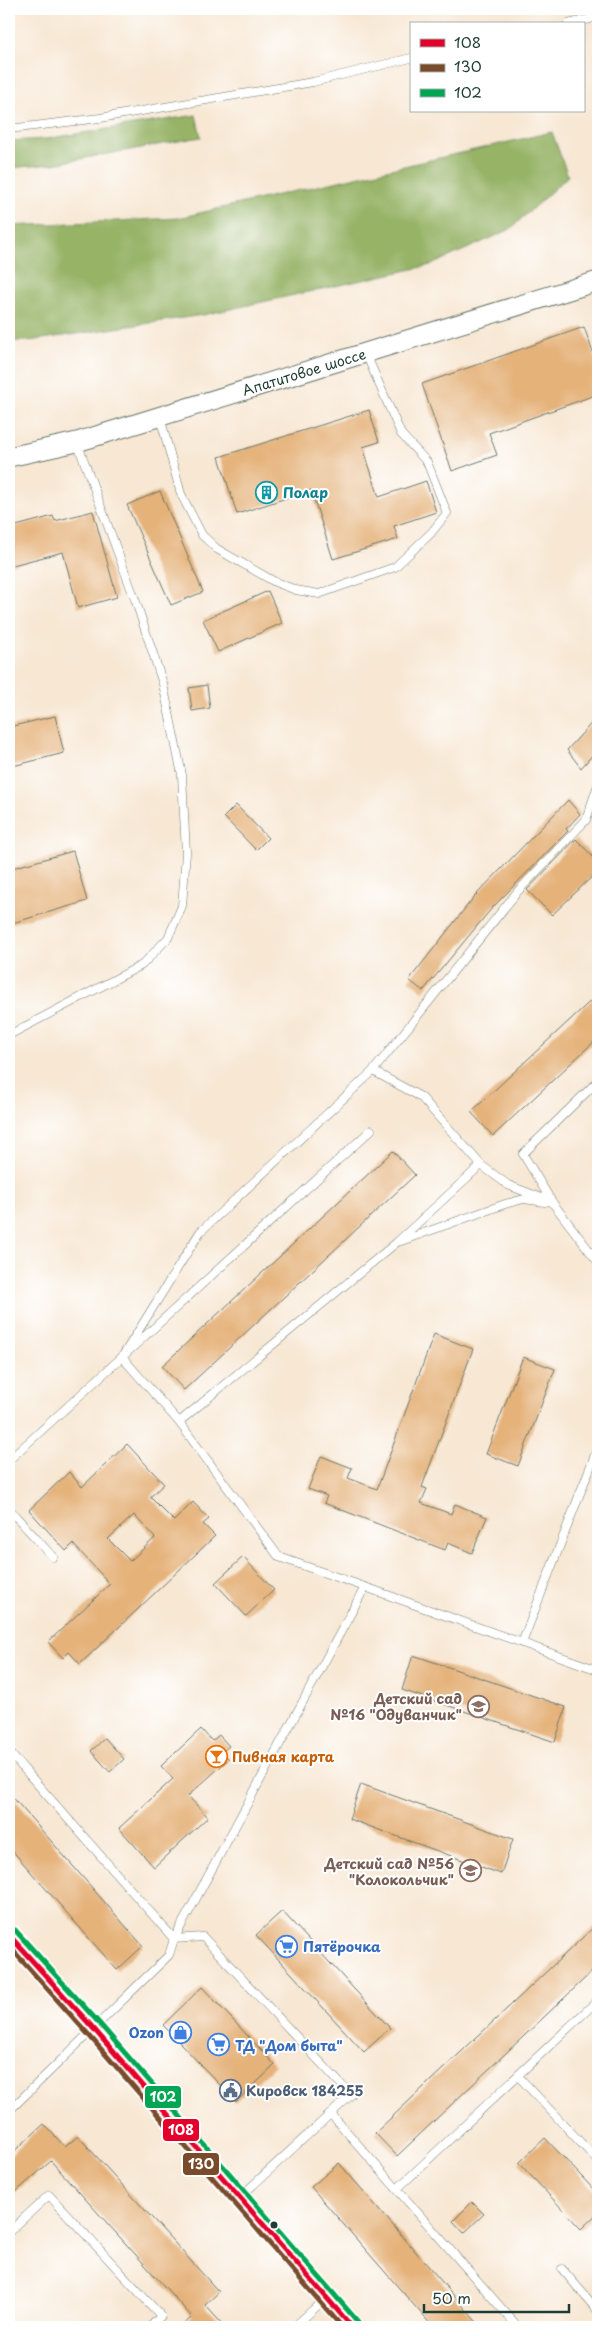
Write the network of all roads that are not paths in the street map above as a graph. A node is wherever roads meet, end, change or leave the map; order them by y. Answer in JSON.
{"nodes":[{"id":1,"x":598,"y":17,"type":"edge"},
{"id":2,"x":577,"y":22,"type":"edge"},
{"id":3,"x":410,"y":58,"type":"edge"},
{"id":4,"x":9,"y":129,"type":"edge"},
{"id":5,"x":598,"y":281,"type":"edge"},
{"id":6,"x":366,"y":354,"type":"junction"},
{"id":7,"x":160,"y":417,"type":"junction"},
{"id":8,"x":77,"y":442,"type":"junction"},
{"id":9,"x":9,"y":457,"type":"edge"},
{"id":10,"x":598,"y":785,"type":"edge"},
{"id":11,"x":9,"y":1035,"type":"edge"},
{"id":12,"x":373,"y":1071,"type":"junction"},
{"id":13,"x":598,"y":1081,"type":"edge"},
{"id":14,"x":371,"y":1130,"type":"dead end"},
{"id":15,"x":480,"y":1166,"type":"junction"},
{"id":16,"x":552,"y":1202,"type":"junction"},
{"id":17,"x":396,"y":1243,"type":"junction"},
{"id":18,"x":598,"y":1262,"type":"edge"},
{"id":19,"x":122,"y":1357,"type":"junction"},
{"id":20,"x":179,"y":1422,"type":"junction"},
{"id":21,"x":598,"y":1447,"type":"edge"},
{"id":22,"x":9,"y":1460,"type":"edge"},
{"id":23,"x":9,"y":1508,"type":"edge"},
{"id":24,"x":53,"y":1557,"type":"dead end"},
{"id":25,"x":365,"y":1588,"type":"junction"},
{"id":26,"x":522,"y":1643,"type":"junction"},
{"id":27,"x":598,"y":1670,"type":"edge"},
{"id":28,"x":9,"y":1752,"type":"edge"},
{"id":29,"x":9,"y":1935,"type":"edge"},
{"id":30,"x":174,"y":1939,"type":"junction"},
{"id":31,"x":598,"y":2000,"type":"edge"},
{"id":32,"x":93,"y":2028,"type":"junction"},
{"id":33,"x":518,"y":2076,"type":"junction"},
{"id":34,"x":9,"y":2111,"type":"edge"},
{"id":35,"x":331,"y":2114,"type":"junction"},
{"id":36,"x":598,"y":2161,"type":"edge"},
{"id":37,"x":397,"y":2189,"type":"junction"},
{"id":38,"x":239,"y":2198,"type":"junction"},
{"id":39,"x":9,"y":2232,"type":"edge"},
{"id":40,"x":562,"y":2269,"type":"dead end"},
{"id":41,"x":326,"y":2298,"type":"junction"},
{"id":42,"x":598,"y":2311,"type":"edge"},
{"id":43,"x":150,"y":2327,"type":"edge"},
{"id":44,"x":294,"y":2327,"type":"edge"},
{"id":45,"x":352,"y":2327,"type":"edge"},
{"id":46,"x":518,"y":2327,"type":"edge"}],
"edges":[{"from":1,"to":2,"type":"lane"},
{"from":3,"to":4,"type":"lane"},
{"from":5,"to":6,"type":"street","name":"Апатитовое шоссе"},
{"from":6,"to":7,"type":"street","name":"Апатитовое шоссе"},
{"from":6,"to":7,"type":"lane"},
{"from":7,"to":8,"type":"street","name":"Апатитовое шоссе"},
{"from":8,"to":9,"type":"street","name":"Апатитовое шоссе"},
{"from":8,"to":11,"type":"lane"},
{"from":10,"to":12,"type":"lane"},
{"from":12,"to":15,"type":"lane"},
{"from":12,"to":19,"type":"lane"},
{"from":13,"to":16,"type":"lane"},
{"from":14,"to":19,"type":"lane"},
{"from":15,"to":16,"type":"lane"},
{"from":15,"to":17,"type":"lane"},
{"from":16,"to":17,"type":"lane"},
{"from":16,"to":18,"type":"lane"},
{"from":17,"to":20,"type":"lane"},
{"from":19,"to":20,"type":"lane"},
{"from":19,"to":22,"type":"lane"},
{"from":20,"to":25,"type":"lane"},
{"from":21,"to":26,"type":"lane"},
{"from":23,"to":24,"type":"lane"},
{"from":25,"to":26,"type":"lane"},
{"from":25,"to":30,"type":"lane"},
{"from":26,"to":27,"type":"lane"},
{"from":28,"to":30,"type":"lane"},
{"from":29,"to":32,"type":"street"},
{"from":30,"to":32,"type":"lane"},
{"from":30,"to":35,"type":"lane"},
{"from":31,"to":33,"type":"lane"},
{"from":32,"to":34,"type":"lane"},
{"from":32,"to":38,"type":"street"},
{"from":33,"to":36,"type":"lane"},
{"from":33,"to":37,"type":"lane"},
{"from":35,"to":37,"type":"lane"},
{"from":35,"to":38,"type":"lane"},
{"from":37,"to":46,"type":"lane"},
{"from":38,"to":41,"type":"street"},
{"from":39,"to":43,"type":"lane"},
{"from":40,"to":42,"type":"lane"},
{"from":41,"to":44,"type":"lane"},
{"from":41,"to":45,"type":"street"}]}
